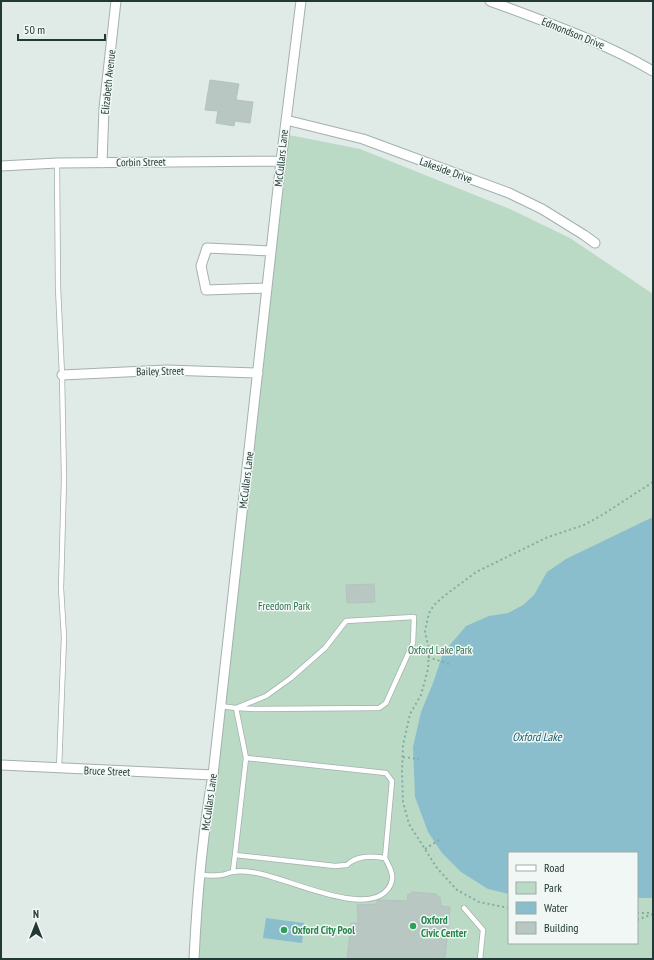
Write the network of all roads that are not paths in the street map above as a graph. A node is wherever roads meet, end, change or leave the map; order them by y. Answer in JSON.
{"nodes":[{"id":1,"x":116,"y":1,"type":"edge"},
{"id":2,"x":301,"y":1,"type":"edge"},
{"id":3,"x":490,"y":1,"type":"edge"},
{"id":4,"x":653,"y":71,"type":"edge"},
{"id":5,"x":286,"y":120,"type":"junction"},
{"id":6,"x":281,"y":161,"type":"junction"},
{"id":7,"x":57,"y":163,"type":"junction"},
{"id":8,"x":102,"y":163,"type":"junction"},
{"id":9,"x":1,"y":166,"type":"edge"},
{"id":10,"x":595,"y":243,"type":"dead end"},
{"id":11,"x":271,"y":250,"type":"junction"},
{"id":12,"x":267,"y":288,"type":"junction"},
{"id":13,"x":258,"y":373,"type":"junction"},
{"id":14,"x":62,"y":375,"type":"junction"},
{"id":15,"x":220,"y":706,"type":"junction"},
{"id":16,"x":236,"y":708,"type":"junction"},
{"id":17,"x":246,"y":758,"type":"junction"},
{"id":18,"x":1,"y":766,"type":"edge"},
{"id":19,"x":59,"y":769,"type":"junction"},
{"id":20,"x":213,"y":775,"type":"junction"},
{"id":21,"x":235,"y":855,"type":"junction"},
{"id":22,"x":385,"y":858,"type":"junction"},
{"id":23,"x":234,"y":871,"type":"junction"},
{"id":24,"x":200,"y":875,"type":"junction"},
{"id":25,"x":464,"y":908,"type":"dead end"},
{"id":26,"x":194,"y":959,"type":"edge"},
{"id":27,"x":480,"y":959,"type":"edge"}],
"edges":[{"from":1,"to":8,"type":"street","name":"Elizabeth Avenue"},
{"from":2,"to":5,"type":"street","name":"McCullars Lane"},
{"from":3,"to":4,"type":"street","name":"Edmondson Drive"},
{"from":5,"to":6,"type":"street","name":"McCullars Lane"},
{"from":5,"to":10,"type":"street","name":"Lakeside Drive"},
{"from":6,"to":8,"type":"street","name":"Corbin Street"},
{"from":6,"to":11,"type":"street","name":"McCullars Lane"},
{"from":7,"to":8,"type":"street","name":"Corbin Street"},
{"from":7,"to":9,"type":"street","name":"Corbin Street"},
{"from":7,"to":14,"type":"lane"},
{"from":11,"to":12,"type":"street","name":"McCullars Lane"},
{"from":11,"to":12,"type":"street"},
{"from":12,"to":13,"type":"street","name":"McCullars Lane"},
{"from":13,"to":14,"type":"street","name":"Bailey Street"},
{"from":13,"to":15,"type":"street","name":"McCullars Lane"},
{"from":14,"to":19,"type":"lane"},
{"from":15,"to":16,"type":"lane"},
{"from":15,"to":20,"type":"street","name":"McCullars Lane"},
{"from":16,"to":16,"type":"lane"},
{"from":16,"to":17,"type":"lane"},
{"from":17,"to":21,"type":"lane"},
{"from":17,"to":22,"type":"lane"},
{"from":18,"to":19,"type":"street","name":"Bruce Street"},
{"from":19,"to":20,"type":"street","name":"Bruce Street"},
{"from":20,"to":24,"type":"street","name":"McCullars Lane"},
{"from":21,"to":22,"type":"lane"},
{"from":21,"to":23,"type":"lane"},
{"from":22,"to":23,"type":"lane"},
{"from":23,"to":24,"type":"lane"},
{"from":24,"to":26,"type":"street","name":"McCullars Lane"},
{"from":25,"to":27,"type":"lane"}]}
